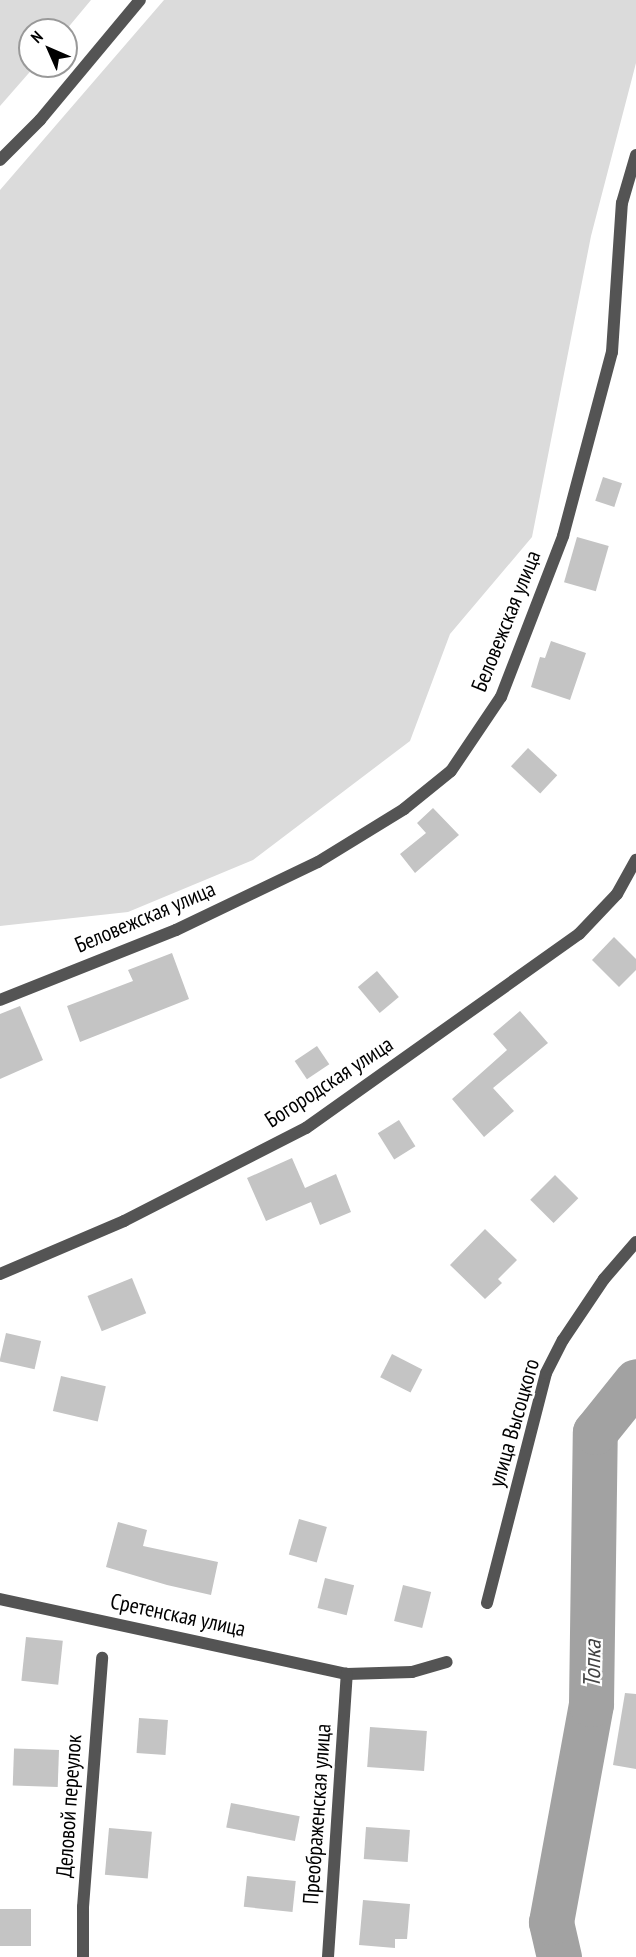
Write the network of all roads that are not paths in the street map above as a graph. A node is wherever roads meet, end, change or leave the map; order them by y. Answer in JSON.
{"nodes":[{"id":1,"x":140,"y":0,"type":"edge"},
{"id":2,"x":636,"y":155,"type":"edge"},
{"id":3,"x":0,"y":159,"type":"edge"},
{"id":4,"x":636,"y":860,"type":"edge"},
{"id":5,"x":0,"y":1000,"type":"edge"},
{"id":6,"x":636,"y":1242,"type":"edge"},
{"id":7,"x":0,"y":1274,"type":"edge"},
{"id":8,"x":0,"y":1599,"type":"edge"},
{"id":9,"x":487,"y":1603,"type":"dead end"},
{"id":10,"x":102,"y":1658,"type":"dead end"},
{"id":11,"x":447,"y":1662,"type":"dead end"},
{"id":12,"x":347,"y":1674,"type":"junction"},
{"id":13,"x":83,"y":1957,"type":"edge"},
{"id":14,"x":328,"y":1957,"type":"edge"}],
"edges":[{"from":1,"to":3,"type":"street"},
{"from":2,"to":5,"type":"street","name":"Беловежская улица"},
{"from":4,"to":7,"type":"street","name":"Богородская улица"},
{"from":6,"to":9,"type":"street","name":"улица Высоцкого"},
{"from":8,"to":12,"type":"street","name":"Сретенская улица"},
{"from":10,"to":13,"type":"street","name":"Деловой переулок"},
{"from":11,"to":12,"type":"street","name":"Сретенская улица"},
{"from":12,"to":14,"type":"street","name":"Преображенская улица"}]}
